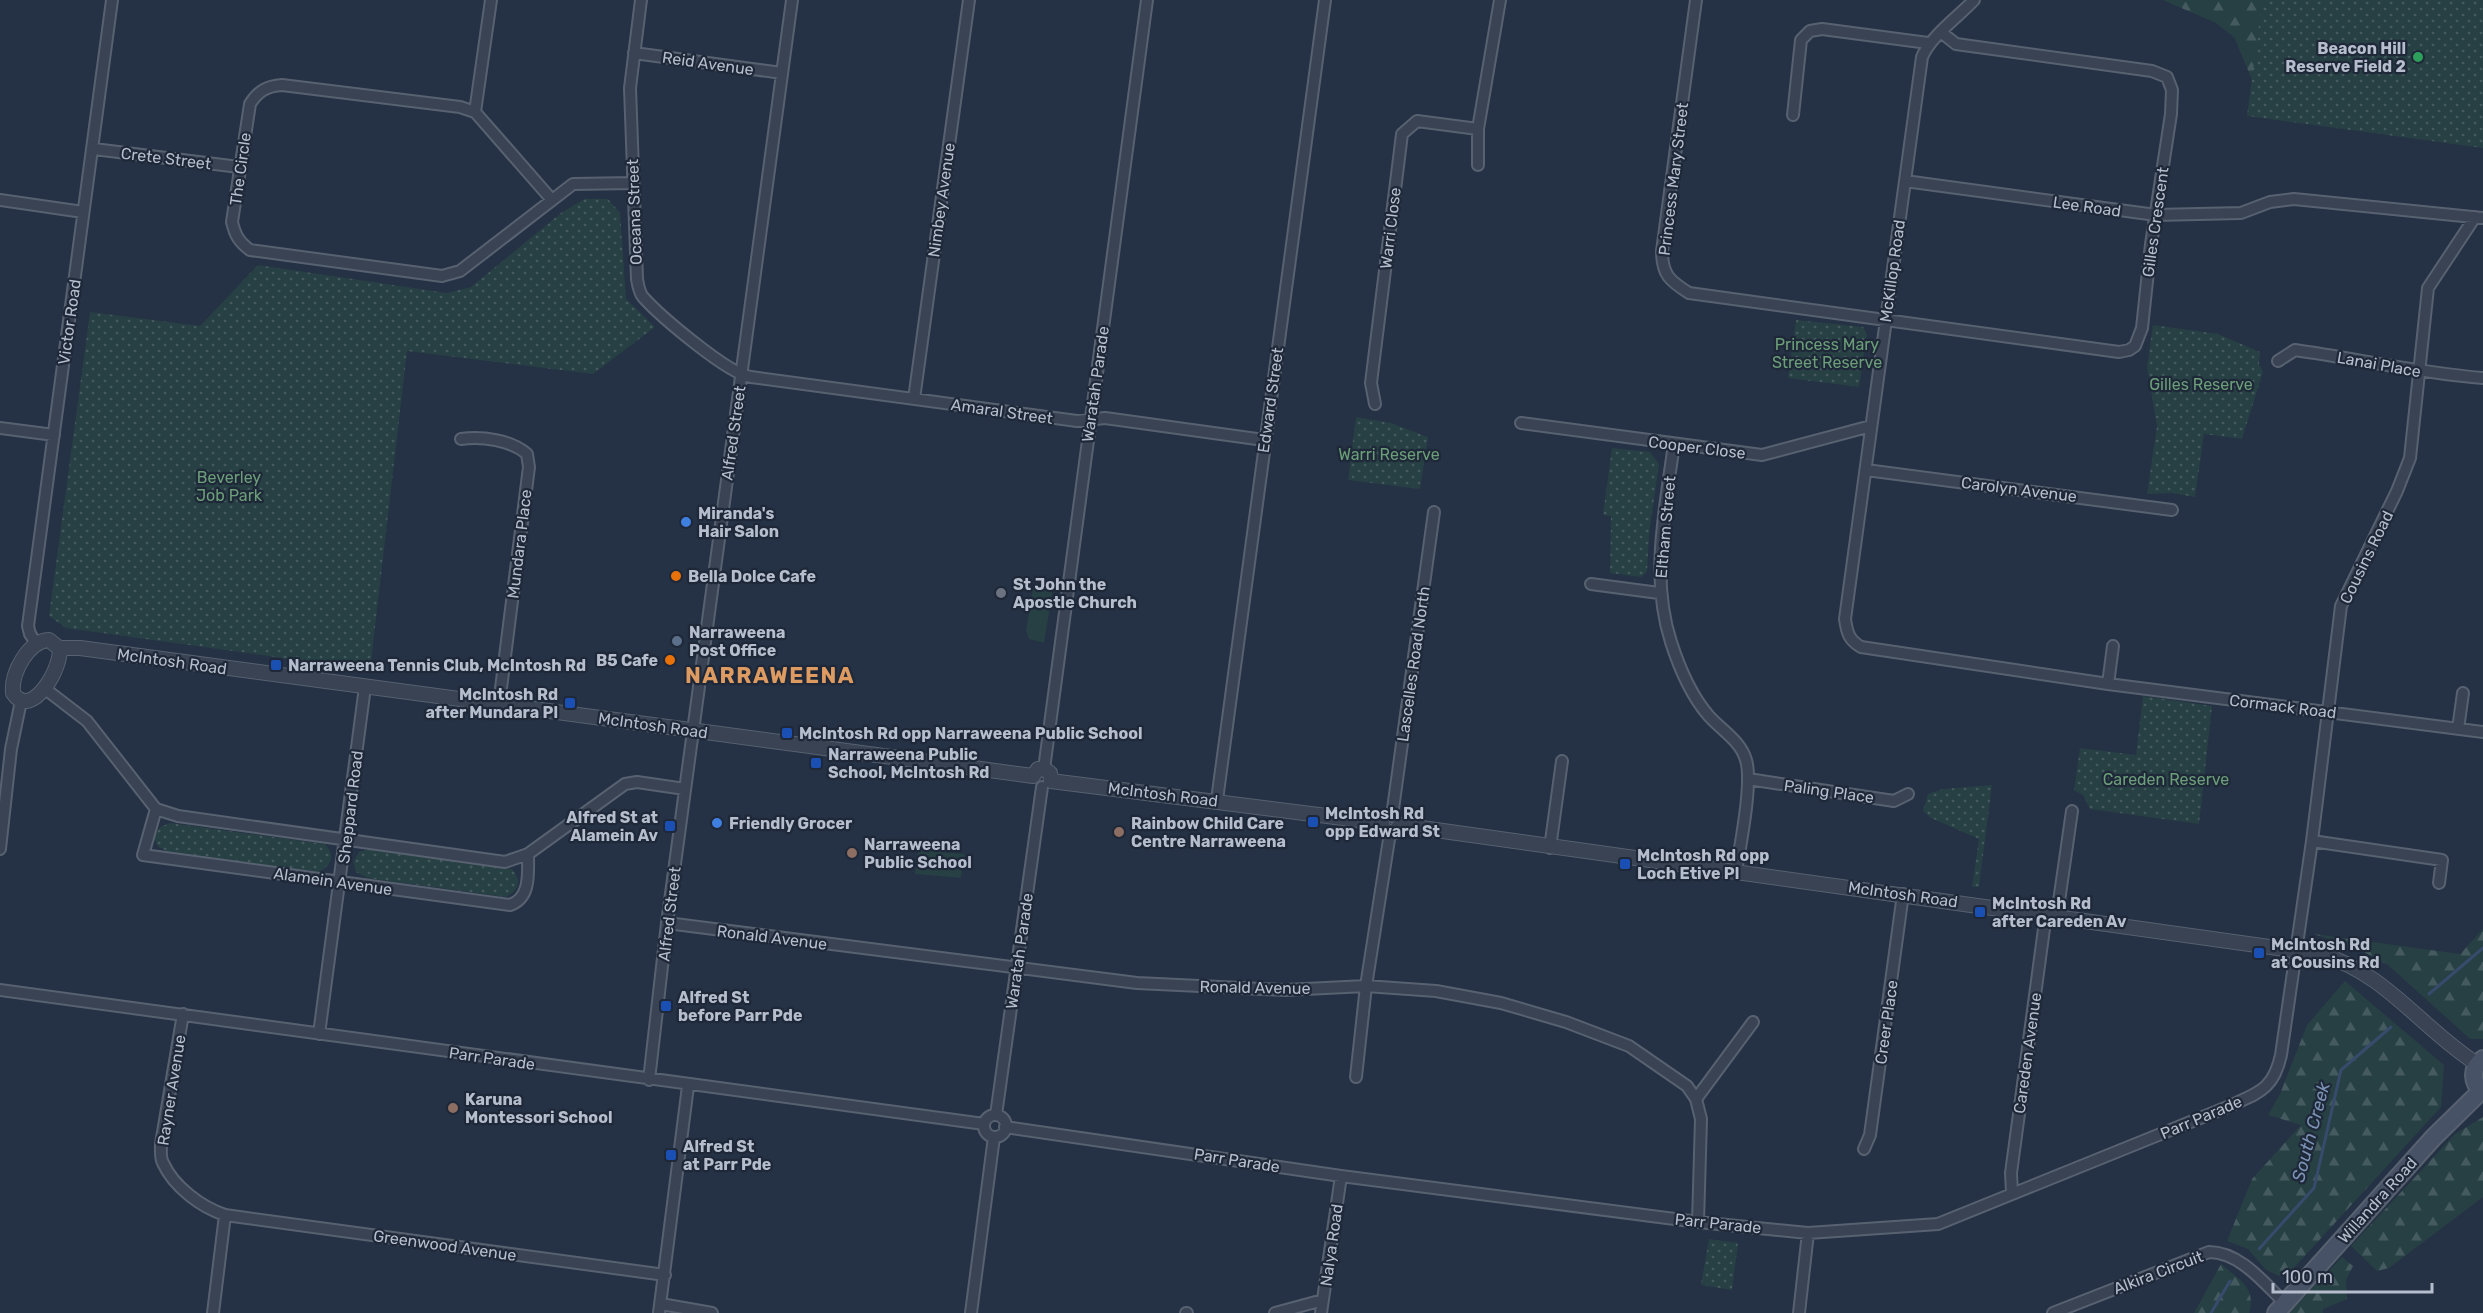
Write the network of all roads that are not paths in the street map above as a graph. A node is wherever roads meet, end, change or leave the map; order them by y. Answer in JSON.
{"nodes":[{"id":1,"x":112,"y":0,"type":"edge"},
{"id":2,"x":491,"y":0,"type":"edge"},
{"id":3,"x":641,"y":0,"type":"edge"},
{"id":4,"x":792,"y":0,"type":"edge"},
{"id":5,"x":969,"y":0,"type":"edge"},
{"id":6,"x":1147,"y":0,"type":"edge"},
{"id":7,"x":1326,"y":0,"type":"edge"},
{"id":8,"x":1500,"y":0,"type":"edge"},
{"id":9,"x":1696,"y":0,"type":"edge"},
{"id":10,"x":1974,"y":0,"type":"edge"},
{"id":11,"x":1942,"y":33,"type":"junction"},
{"id":12,"x":1928,"y":43,"type":"junction"},
{"id":13,"x":634,"y":53,"type":"junction"},
{"id":14,"x":782,"y":73,"type":"junction"},
{"id":15,"x":475,"y":112,"type":"junction"},
{"id":16,"x":1793,"y":115,"type":"dead end"},
{"id":17,"x":1478,"y":129,"type":"junction"},
{"id":18,"x":94,"y":148,"type":"junction"},
{"id":19,"x":1478,"y":165,"type":"dead end"},
{"id":20,"x":239,"y":167,"type":"junction"},
{"id":21,"x":1905,"y":181,"type":"junction"},
{"id":22,"x":633,"y":183,"type":"junction"},
{"id":23,"x":0,"y":200,"type":"edge"},
{"id":24,"x":552,"y":200,"type":"junction"},
{"id":25,"x":83,"y":212,"type":"junction"},
{"id":26,"x":2156,"y":215,"type":"junction"},
{"id":27,"x":2479,"y":217,"type":"edge"},
{"id":28,"x":1886,"y":320,"type":"junction"},
{"id":29,"x":2278,"y":361,"type":"dead end"},
{"id":30,"x":2420,"y":371,"type":"junction"},
{"id":31,"x":741,"y":375,"type":"junction"},
{"id":32,"x":2483,"y":378,"type":"edge"},
{"id":33,"x":914,"y":399,"type":"junction"},
{"id":34,"x":1375,"y":404,"type":"dead end"},
{"id":35,"x":1090,"y":420,"type":"junction"},
{"id":36,"x":1521,"y":423,"type":"dead end"},
{"id":37,"x":1871,"y":426,"type":"junction"},
{"id":38,"x":0,"y":428,"type":"edge"},
{"id":39,"x":54,"y":435,"type":"junction"},
{"id":40,"x":461,"y":439,"type":"dead end"},
{"id":41,"x":1264,"y":440,"type":"junction"},
{"id":42,"x":1674,"y":444,"type":"junction"},
{"id":43,"x":1866,"y":470,"type":"junction"},
{"id":44,"x":2172,"y":510,"type":"dead end"},
{"id":45,"x":1434,"y":512,"type":"dead end"},
{"id":46,"x":1591,"y":584,"type":"dead end"},
{"id":47,"x":1659,"y":593,"type":"junction"},
{"id":48,"x":1847,"y":634,"type":"joint"},
{"id":49,"x":36,"y":643,"type":"junction"},
{"id":50,"x":2113,"y":646,"type":"dead end"},
{"id":51,"x":59,"y":648,"type":"junction"},
{"id":52,"x":2108,"y":684,"type":"junction"},
{"id":53,"x":365,"y":687,"type":"junction"},
{"id":54,"x":44,"y":688,"type":"junction"},
{"id":55,"x":11,"y":693,"type":"edge"},
{"id":56,"x":2463,"y":693,"type":"dead end"},
{"id":57,"x":499,"y":704,"type":"junction"},
{"id":58,"x":2328,"y":712,"type":"junction"},
{"id":59,"x":2458,"y":729,"type":"junction"},
{"id":60,"x":693,"y":730,"type":"junction"},
{"id":61,"x":2483,"y":732,"type":"edge"},
{"id":62,"x":1562,"y":761,"type":"dead end"},
{"id":63,"x":1042,"y":778,"type":"junction"},
{"id":64,"x":1748,"y":779,"type":"junction"},
{"id":65,"x":685,"y":789,"type":"junction"},
{"id":66,"x":1908,"y":794,"type":"dead end"},
{"id":67,"x":1217,"y":800,"type":"junction"},
{"id":68,"x":156,"y":809,"type":"junction"},
{"id":69,"x":2072,"y":810,"type":"dead end"},
{"id":70,"x":1391,"y":824,"type":"junction"},
{"id":71,"x":346,"y":839,"type":"junction"},
{"id":72,"x":2312,"y":841,"type":"junction"},
{"id":73,"x":1550,"y":848,"type":"junction"},
{"id":74,"x":0,"y":849,"type":"edge"},
{"id":75,"x":528,"y":854,"type":"junction"},
{"id":76,"x":1736,"y":872,"type":"junction"},
{"id":77,"x":340,"y":882,"type":"junction"},
{"id":78,"x":2439,"y":883,"type":"dead end"},
{"id":79,"x":1903,"y":894,"type":"junction"},
{"id":80,"x":2052,"y":915,"type":"junction"},
{"id":81,"x":667,"y":923,"type":"junction"},
{"id":82,"x":2297,"y":950,"type":"junction"},
{"id":83,"x":1016,"y":969,"type":"junction"},
{"id":84,"x":1366,"y":986,"type":"junction"},
{"id":85,"x":0,"y":990,"type":"edge"},
{"id":86,"x":183,"y":1014,"type":"junction"},
{"id":87,"x":1753,"y":1022,"type":"dead end"},
{"id":88,"x":319,"y":1034,"type":"junction"},
{"id":89,"x":2480,"y":1061,"type":"edge"},
{"id":90,"x":1356,"y":1077,"type":"dead end"},
{"id":91,"x":649,"y":1080,"type":"junction"},
{"id":92,"x":688,"y":1086,"type":"junction"},
{"id":93,"x":2482,"y":1091,"type":"edge"},
{"id":94,"x":1696,"y":1100,"type":"junction"},
{"id":95,"x":996,"y":1115,"type":"junction"},
{"id":96,"x":984,"y":1124,"type":"junction"},
{"id":97,"x":1005,"y":1127,"type":"junction"},
{"id":98,"x":994,"y":1137,"type":"junction"},
{"id":99,"x":1864,"y":1149,"type":"dead end"},
{"id":100,"x":1341,"y":1176,"type":"junction"},
{"id":101,"x":2012,"y":1193,"type":"junction"},
{"id":102,"x":225,"y":1215,"type":"junction"},
{"id":103,"x":1698,"y":1222,"type":"junction"},
{"id":104,"x":1808,"y":1233,"type":"junction"},
{"id":105,"x":665,"y":1275,"type":"junction"},
{"id":106,"x":1323,"y":1300,"type":"junction"},
{"id":107,"x":660,"y":1308,"type":"edge"},
{"id":108,"x":2281,"y":1308,"type":"edge"},
{"id":109,"x":213,"y":1313,"type":"edge"},
{"id":110,"x":712,"y":1313,"type":"edge"},
{"id":111,"x":971,"y":1313,"type":"edge"},
{"id":112,"x":1275,"y":1313,"type":"edge"},
{"id":113,"x":1321,"y":1313,"type":"edge"},
{"id":114,"x":1799,"y":1313,"type":"edge"},
{"id":115,"x":2053,"y":1313,"type":"edge"}],
"edges":[{"from":1,"to":18,"type":"street","name":"Victor Road"},
{"from":2,"to":15,"type":"street"},
{"from":3,"to":13,"type":"street","name":"Oceana Street"},
{"from":4,"to":14,"type":"street","name":"Alfred Street"},
{"from":5,"to":33,"type":"street","name":"Nimbey Avenue"},
{"from":6,"to":35,"type":"street","name":"Waratah Parade"},
{"from":7,"to":41,"type":"street","name":"Edward Street"},
{"from":8,"to":17,"type":"street"},
{"from":9,"to":28,"type":"street","name":"Princess Mary Street"},
{"from":10,"to":11,"type":"street"},
{"from":11,"to":12,"type":"street"},
{"from":11,"to":26,"type":"street","name":"Gilles Crescent"},
{"from":12,"to":16,"type":"street"},
{"from":12,"to":21,"type":"street","name":"McKillop Road"},
{"from":13,"to":14,"type":"street","name":"Reid Avenue"},
{"from":13,"to":22,"type":"street","name":"Oceana Street"},
{"from":14,"to":31,"type":"street","name":"Alfred Street"},
{"from":15,"to":20,"type":"street","name":"The Circle"},
{"from":15,"to":24,"type":"street"},
{"from":17,"to":19,"type":"street"},
{"from":17,"to":34,"type":"street","name":"Warri Close"},
{"from":18,"to":20,"type":"street","name":"Crete Street"},
{"from":18,"to":25,"type":"street","name":"Victor Road"},
{"from":20,"to":24,"type":"street","name":"The Circle"},
{"from":21,"to":26,"type":"street","name":"Lee Road"},
{"from":21,"to":28,"type":"street","name":"McKillop Road"},
{"from":22,"to":24,"type":"street","name":"The Circle"},
{"from":22,"to":31,"type":"street","name":"Oceana Street"},
{"from":23,"to":25,"type":"street"},
{"from":25,"to":39,"type":"street","name":"Victor Road"},
{"from":26,"to":27,"type":"street","name":"Lee Road"},
{"from":26,"to":28,"type":"street","name":"Gilles Crescent"},
{"from":27,"to":30,"type":"street","name":"Cousins Road"},
{"from":28,"to":37,"type":"street","name":"McKillop Road"},
{"from":29,"to":30,"type":"street","name":"Lanai Place"},
{"from":30,"to":32,"type":"street","name":"Lanai Place"},
{"from":30,"to":58,"type":"street","name":"Cousins Road"},
{"from":31,"to":33,"type":"street","name":"Amaral Street"},
{"from":31,"to":60,"type":"street","name":"Alfred Street"},
{"from":33,"to":35,"type":"street","name":"Amaral Street"},
{"from":35,"to":41,"type":"street","name":"Amaral Street"},
{"from":35,"to":63,"type":"street","name":"Waratah Parade"},
{"from":36,"to":42,"type":"street","name":"Cooper Close"},
{"from":37,"to":42,"type":"street","name":"Cooper Close"},
{"from":37,"to":43,"type":"street","name":"McKillop Road"},
{"from":38,"to":39,"type":"street"},
{"from":39,"to":49,"type":"street","name":"Victor Road"},
{"from":40,"to":57,"type":"street","name":"Mundara Place"},
{"from":41,"to":67,"type":"street","name":"Edward Street"},
{"from":42,"to":47,"type":"street","name":"Eltham Street"},
{"from":43,"to":44,"type":"street","name":"Carolyn Avenue"},
{"from":43,"to":48,"type":"street","name":"McKillop Road"},
{"from":45,"to":70,"type":"street","name":"Lascelles Road North"},
{"from":46,"to":47,"type":"street"},
{"from":47,"to":64,"type":"street","name":"Eltham Street"},
{"from":48,"to":52,"type":"street","name":"Cormack Road"},
{"from":49,"to":51,"type":"street","name":"McIntosh Road"},
{"from":49,"to":55,"type":"street"},
{"from":50,"to":52,"type":"street"},
{"from":51,"to":53,"type":"street","name":"McIntosh Road"},
{"from":51,"to":54,"type":"street"},
{"from":52,"to":58,"type":"street","name":"Cormack Road"},
{"from":53,"to":57,"type":"street","name":"McIntosh Road"},
{"from":53,"to":71,"type":"street","name":"Sheppard Road"},
{"from":54,"to":55,"type":"street"},
{"from":54,"to":68,"type":"street"},
{"from":55,"to":74,"type":"street"},
{"from":56,"to":59,"type":"street"},
{"from":57,"to":60,"type":"street","name":"McIntosh Road"},
{"from":58,"to":59,"type":"street","name":"Cormack Road"},
{"from":58,"to":72,"type":"street","name":"Cousins Road"},
{"from":59,"to":61,"type":"street","name":"Cormack Road"},
{"from":60,"to":63,"type":"street","name":"McIntosh Road"},
{"from":60,"to":65,"type":"street","name":"Alfred Street"},
{"from":62,"to":73,"type":"street"},
{"from":63,"to":67,"type":"street","name":"McIntosh Road"},
{"from":63,"to":83,"type":"street","name":"Waratah Parade"},
{"from":64,"to":66,"type":"street","name":"Paling Place"},
{"from":64,"to":76,"type":"street","name":"Eltham Street"},
{"from":65,"to":75,"type":"street"},
{"from":65,"to":81,"type":"street","name":"Alfred Street"},
{"from":67,"to":70,"type":"street","name":"McIntosh Road"},
{"from":68,"to":71,"type":"street"},
{"from":68,"to":77,"type":"street","name":"Alamein Avenue"},
{"from":69,"to":80,"type":"street","name":"Careden Avenue"},
{"from":70,"to":73,"type":"street","name":"McIntosh Road"},
{"from":70,"to":84,"type":"street","name":"Lascelles Road North"},
{"from":71,"to":75,"type":"street"},
{"from":71,"to":77,"type":"street","name":"Sheppard Road"},
{"from":72,"to":78,"type":"street"},
{"from":72,"to":82,"type":"street","name":"Cousins Road"},
{"from":73,"to":76,"type":"street","name":"McIntosh Road"},
{"from":75,"to":77,"type":"street","name":"Alamein Avenue"},
{"from":76,"to":79,"type":"street","name":"McIntosh Road"},
{"from":77,"to":88,"type":"street","name":"Sheppard Road"},
{"from":79,"to":80,"type":"street","name":"McIntosh Road"},
{"from":79,"to":99,"type":"street","name":"Creer Place"},
{"from":80,"to":82,"type":"street","name":"McIntosh Road"},
{"from":80,"to":101,"type":"street","name":"Careden Avenue"},
{"from":81,"to":83,"type":"street","name":"Ronald Avenue"},
{"from":81,"to":91,"type":"street","name":"Alfred Street"},
{"from":82,"to":89,"type":"street","name":"McIntosh Road"},
{"from":82,"to":101,"type":"street","name":"Parr Parade"},
{"from":83,"to":84,"type":"street","name":"Ronald Avenue"},
{"from":83,"to":95,"type":"street","name":"Waratah Parade"},
{"from":84,"to":90,"type":"street","name":"Lascelles Road North"},
{"from":84,"to":94,"type":"street","name":"Ronald Avenue"},
{"from":85,"to":86,"type":"street","name":"Parr Parade"},
{"from":86,"to":88,"type":"street","name":"Parr Parade"},
{"from":86,"to":102,"type":"street","name":"Rayner Avenue"},
{"from":87,"to":94,"type":"street"},
{"from":88,"to":91,"type":"street","name":"Parr Parade"},
{"from":89,"to":93,"type":"main road"},
{"from":91,"to":92,"type":"street","name":"Parr Parade"},
{"from":92,"to":96,"type":"street","name":"Parr Parade"},
{"from":92,"to":105,"type":"street"},
{"from":93,"to":108,"type":"main road","name":"Willandra Road"},
{"from":94,"to":103,"type":"street"},
{"from":95,"to":96,"type":"street"},
{"from":95,"to":97,"type":"street"},
{"from":96,"to":98,"type":"street"},
{"from":97,"to":98,"type":"street"},
{"from":97,"to":100,"type":"street","name":"Parr Parade"},
{"from":98,"to":111,"type":"street"},
{"from":100,"to":103,"type":"street","name":"Parr Parade"},
{"from":100,"to":106,"type":"street","name":"Nalya Road"},
{"from":101,"to":104,"type":"street","name":"Parr Parade"},
{"from":102,"to":105,"type":"street","name":"Greenwood Avenue"},
{"from":102,"to":109,"type":"street"},
{"from":103,"to":104,"type":"street","name":"Parr Parade"},
{"from":104,"to":114,"type":"street"},
{"from":105,"to":107,"type":"street"},
{"from":106,"to":112,"type":"street"},
{"from":106,"to":113,"type":"street","name":"Nalya Road"},
{"from":107,"to":110,"type":"street"},
{"from":108,"to":115,"type":"street","name":"Alkira Circuit"}]}
